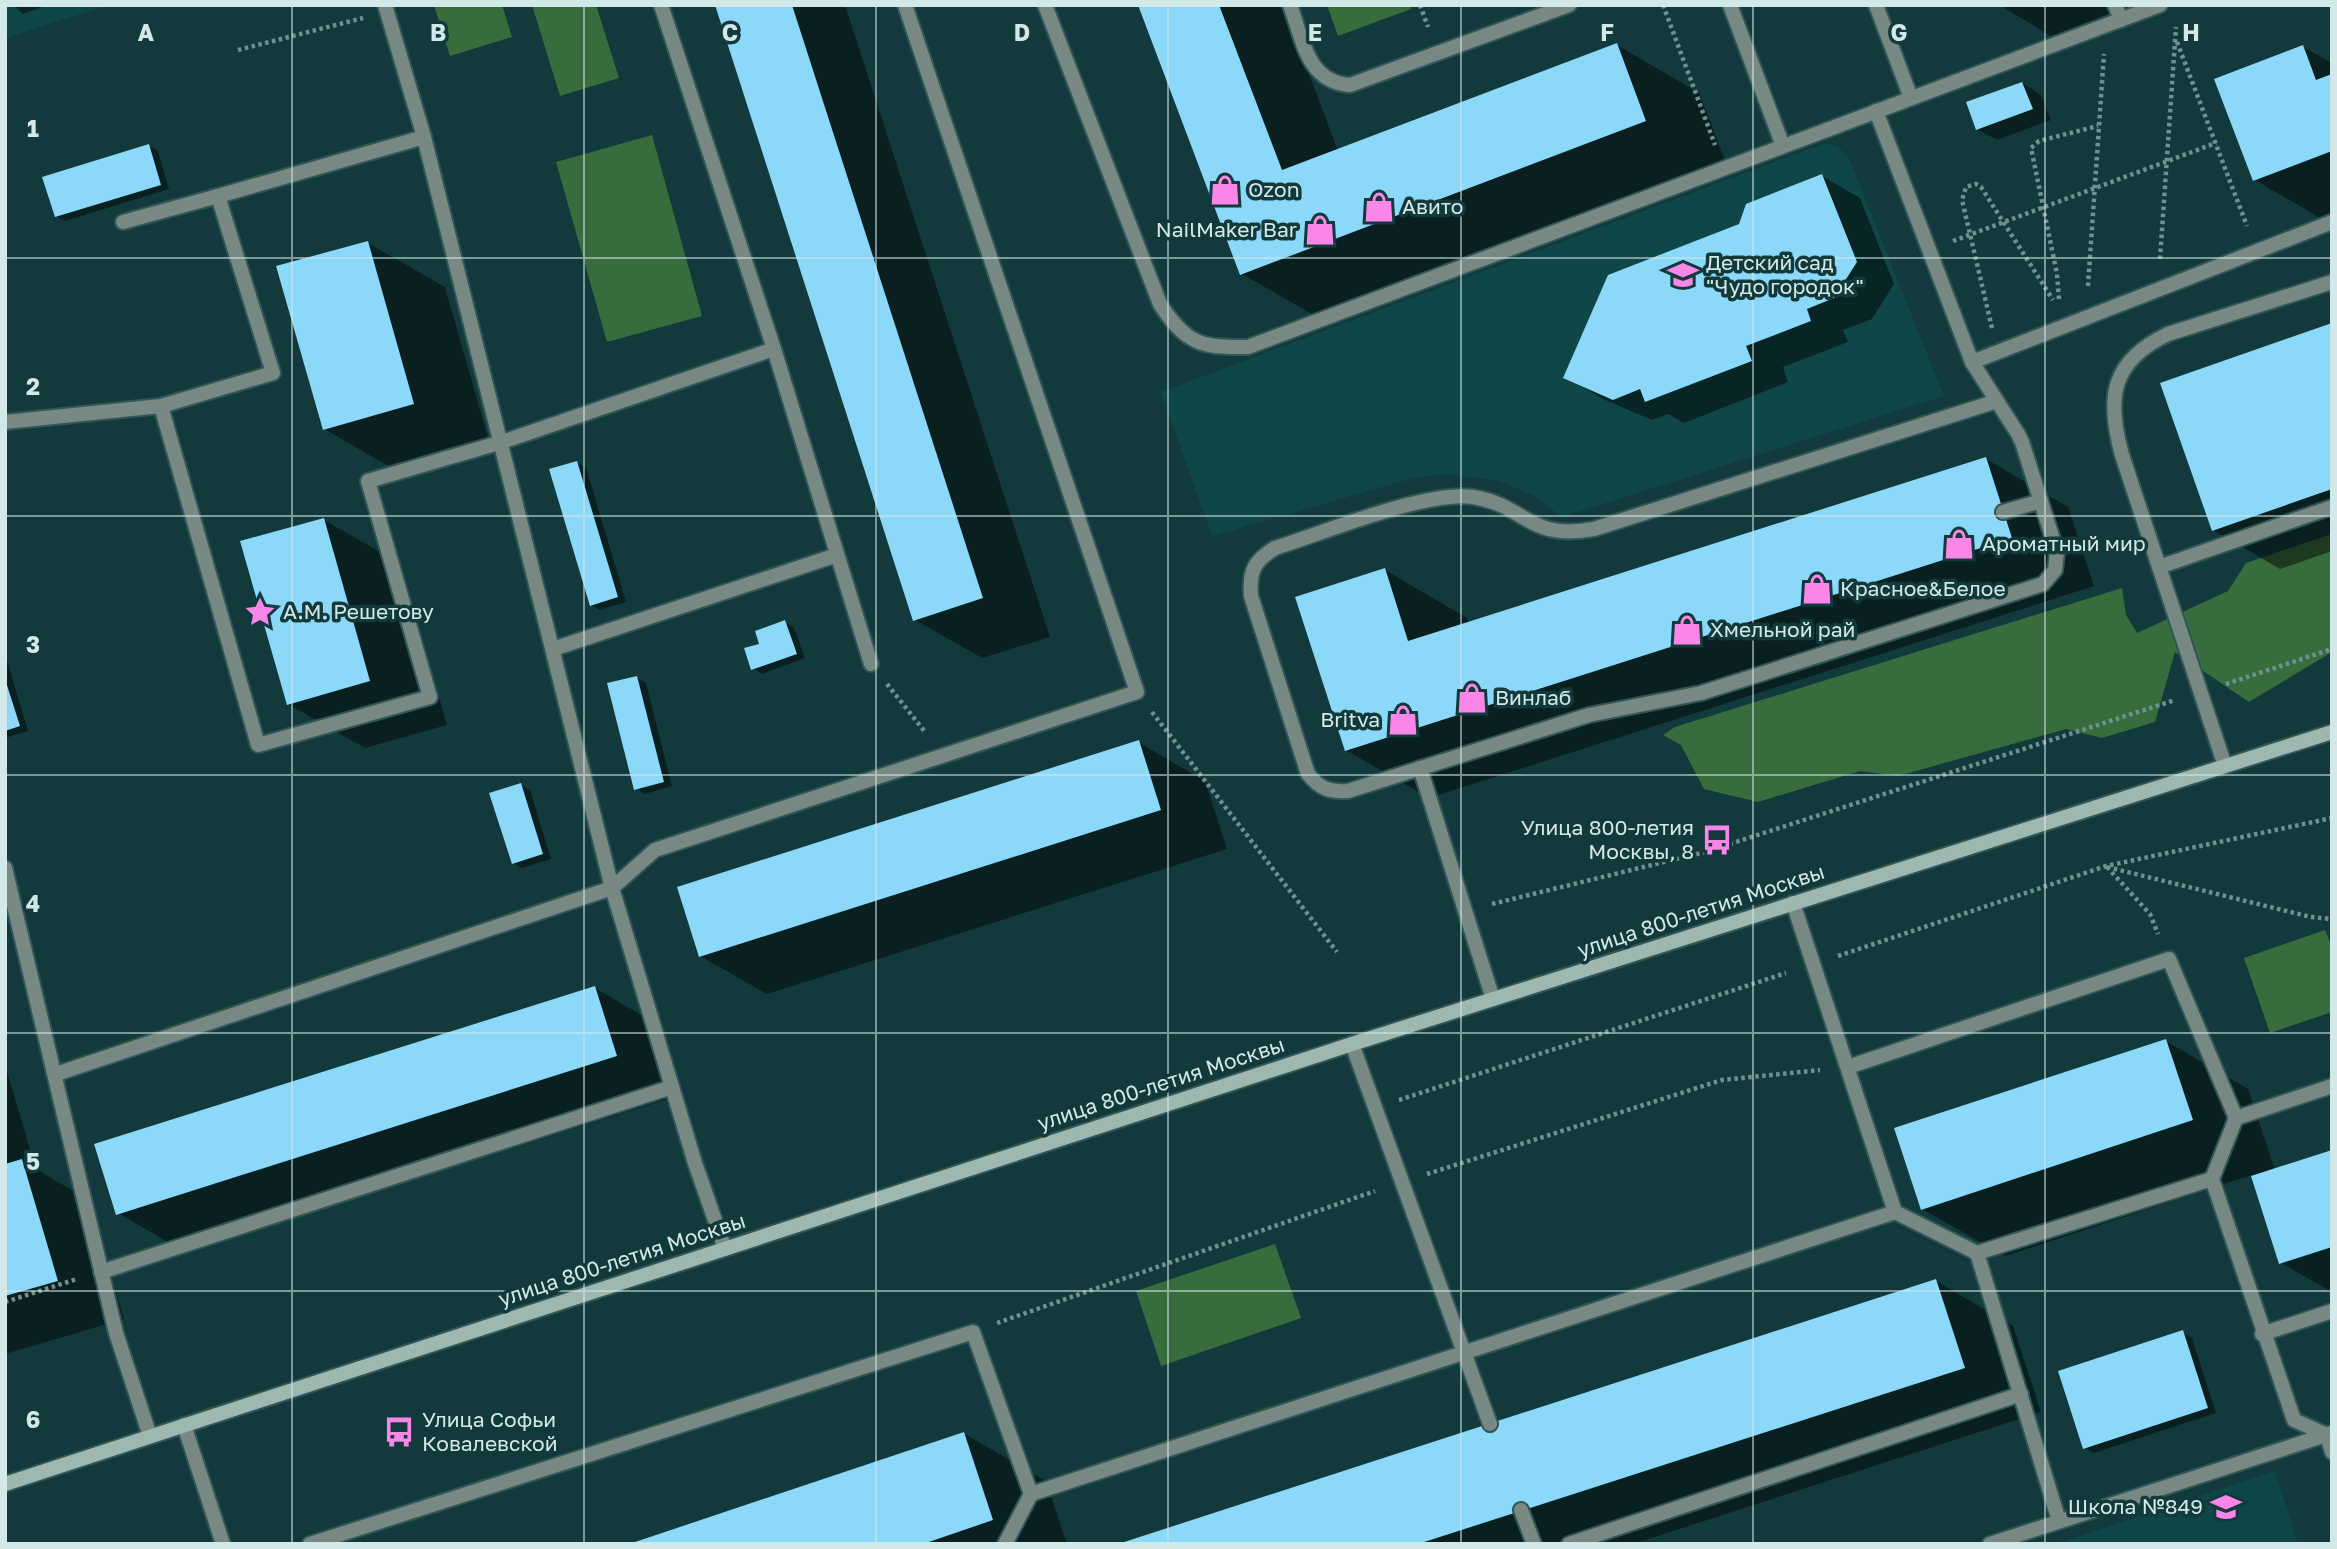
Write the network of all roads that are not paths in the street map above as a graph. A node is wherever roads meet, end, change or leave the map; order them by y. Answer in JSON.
{"nodes":[{"id":1,"x":662,"y":5,"type":"edge"},
{"id":2,"x":905,"y":5,"type":"edge"},
{"id":3,"x":1045,"y":5,"type":"edge"},
{"id":4,"x":1290,"y":5,"type":"edge"},
{"id":5,"x":1730,"y":5,"type":"edge"},
{"id":6,"x":1877,"y":5,"type":"edge"},
{"id":7,"x":2115,"y":5,"type":"edge"},
{"id":8,"x":2160,"y":5,"type":"edge"},
{"id":9,"x":1565,"y":6,"type":"edge"},
{"id":10,"x":386,"y":8,"type":"edge"},
{"id":11,"x":2121,"y":20,"type":"junction"},
{"id":12,"x":1911,"y":98,"type":"junction"},
{"id":13,"x":1876,"y":111,"type":"junction"},
{"id":14,"x":424,"y":137,"type":"junction"},
{"id":15,"x":1783,"y":146,"type":"junction"},
{"id":16,"x":218,"y":196,"type":"junction"},
{"id":17,"x":123,"y":222,"type":"dead end"},
{"id":18,"x":2332,"y":222,"type":"edge"},
{"id":19,"x":2332,"y":282,"type":"edge"},
{"id":20,"x":774,"y":349,"type":"junction"},
{"id":21,"x":1972,"y":362,"type":"junction"},
{"id":22,"x":1997,"y":401,"type":"junction"},
{"id":23,"x":161,"y":406,"type":"junction"},
{"id":24,"x":5,"y":422,"type":"edge"},
{"id":25,"x":502,"y":442,"type":"junction"},
{"id":26,"x":2041,"y":501,"type":"junction"},
{"id":27,"x":2332,"y":507,"type":"edge"},
{"id":28,"x":2003,"y":512,"type":"dead end"},
{"id":29,"x":837,"y":555,"type":"junction"},
{"id":30,"x":2159,"y":567,"type":"junction"},
{"id":31,"x":553,"y":649,"type":"junction"},
{"id":32,"x":871,"y":664,"type":"road end"},
{"id":33,"x":2332,"y":732,"type":"edge"},
{"id":34,"x":2225,"y":766,"type":"junction"},
{"id":35,"x":1420,"y":768,"type":"junction"},
{"id":36,"x":5,"y":868,"type":"edge"},
{"id":37,"x":612,"y":888,"type":"junction"},
{"id":38,"x":1793,"y":903,"type":"junction"},
{"id":39,"x":1493,"y":999,"type":"junction"},
{"id":40,"x":1352,"y":1044,"type":"junction"},
{"id":41,"x":1848,"y":1067,"type":"junction"},
{"id":42,"x":56,"y":1074,"type":"junction"},
{"id":43,"x":2332,"y":1086,"type":"edge"},
{"id":44,"x":672,"y":1087,"type":"junction"},
{"id":45,"x":2236,"y":1118,"type":"junction"},
{"id":46,"x":2212,"y":1179,"type":"junction"},
{"id":47,"x":1895,"y":1212,"type":"junction"},
{"id":48,"x":725,"y":1249,"type":"junction"},
{"id":49,"x":1976,"y":1253,"type":"junction"},
{"id":50,"x":101,"y":1272,"type":"junction"},
{"id":51,"x":2332,"y":1311,"type":"edge"},
{"id":52,"x":2262,"y":1334,"type":"junction"},
{"id":53,"x":1464,"y":1352,"type":"junction"},
{"id":54,"x":2021,"y":1394,"type":"junction"},
{"id":55,"x":1490,"y":1424,"type":"dead end"},
{"id":56,"x":184,"y":1425,"type":"junction"},
{"id":57,"x":2329,"y":1434,"type":"edge"},
{"id":58,"x":150,"y":1436,"type":"junction"},
{"id":59,"x":2332,"y":1452,"type":"edge"},
{"id":60,"x":5,"y":1484,"type":"edge"},
{"id":61,"x":1031,"y":1494,"type":"junction"},
{"id":62,"x":1521,"y":1510,"type":"dead end"},
{"id":63,"x":2059,"y":1521,"type":"junction"},
{"id":64,"x":223,"y":1544,"type":"edge"},
{"id":65,"x":310,"y":1544,"type":"edge"},
{"id":66,"x":1005,"y":1544,"type":"edge"},
{"id":67,"x":1534,"y":1544,"type":"edge"},
{"id":68,"x":1569,"y":1544,"type":"edge"},
{"id":69,"x":1990,"y":1544,"type":"edge"}],
"edges":[{"from":1,"to":20,"type":"street"},
{"from":2,"to":37,"type":"street"},
{"from":3,"to":15,"type":"street"},
{"from":4,"to":9,"type":"street"},
{"from":5,"to":15,"type":"street"},
{"from":6,"to":12,"type":"street"},
{"from":7,"to":11,"type":"street"},
{"from":8,"to":11,"type":"street"},
{"from":10,"to":14,"type":"street"},
{"from":11,"to":12,"type":"street"},
{"from":12,"to":13,"type":"street"},
{"from":13,"to":15,"type":"street"},
{"from":13,"to":21,"type":"street"},
{"from":14,"to":16,"type":"street"},
{"from":14,"to":25,"type":"street"},
{"from":16,"to":17,"type":"street"},
{"from":16,"to":23,"type":"street"},
{"from":18,"to":21,"type":"street"},
{"from":19,"to":30,"type":"street"},
{"from":20,"to":25,"type":"street"},
{"from":20,"to":29,"type":"street"},
{"from":21,"to":22,"type":"street"},
{"from":22,"to":26,"type":"street"},
{"from":22,"to":35,"type":"street"},
{"from":23,"to":24,"type":"street"},
{"from":23,"to":25,"type":"street"},
{"from":25,"to":31,"type":"street"},
{"from":26,"to":28,"type":"street"},
{"from":26,"to":35,"type":"street"},
{"from":27,"to":30,"type":"street"},
{"from":29,"to":31,"type":"street"},
{"from":29,"to":32,"type":"street"},
{"from":30,"to":34,"type":"street"},
{"from":31,"to":37,"type":"street"},
{"from":33,"to":34,"type":"main road","name":"улица 800-летия Москвы"},
{"from":34,"to":38,"type":"main road","name":"улица 800-летия Москвы"},
{"from":35,"to":39,"type":"street"},
{"from":36,"to":42,"type":"street"},
{"from":37,"to":42,"type":"street"},
{"from":37,"to":44,"type":"street"},
{"from":38,"to":39,"type":"main road","name":"улица 800-летия Москвы"},
{"from":38,"to":41,"type":"street"},
{"from":39,"to":40,"type":"main road","name":"улица 800-летия Москвы"},
{"from":40,"to":48,"type":"main road","name":"улица 800-летия Москвы"},
{"from":40,"to":53,"type":"street"},
{"from":41,"to":45,"type":"street"},
{"from":41,"to":47,"type":"street"},
{"from":42,"to":50,"type":"street"},
{"from":43,"to":45,"type":"street"},
{"from":44,"to":48,"type":"street"},
{"from":44,"to":50,"type":"street"},
{"from":45,"to":46,"type":"street"},
{"from":46,"to":49,"type":"street"},
{"from":46,"to":52,"type":"street"},
{"from":47,"to":49,"type":"street"},
{"from":47,"to":53,"type":"street"},
{"from":48,"to":56,"type":"main road","name":"улица 800-летия Москвы"},
{"from":49,"to":54,"type":"street"},
{"from":50,"to":58,"type":"street"},
{"from":51,"to":52,"type":"street"},
{"from":52,"to":57,"type":"street"},
{"from":53,"to":55,"type":"street"},
{"from":53,"to":61,"type":"street"},
{"from":54,"to":63,"type":"street"},
{"from":54,"to":68,"type":"street"},
{"from":56,"to":58,"type":"main road","name":"улица 800-летия Москвы"},
{"from":56,"to":64,"type":"street"},
{"from":57,"to":59,"type":"street"},
{"from":57,"to":63,"type":"street"},
{"from":58,"to":60,"type":"main road","name":"улица 800-летия Москвы"},
{"from":61,"to":65,"type":"street"},
{"from":61,"to":66,"type":"street"},
{"from":62,"to":67,"type":"street"},
{"from":63,"to":69,"type":"street"}]}
